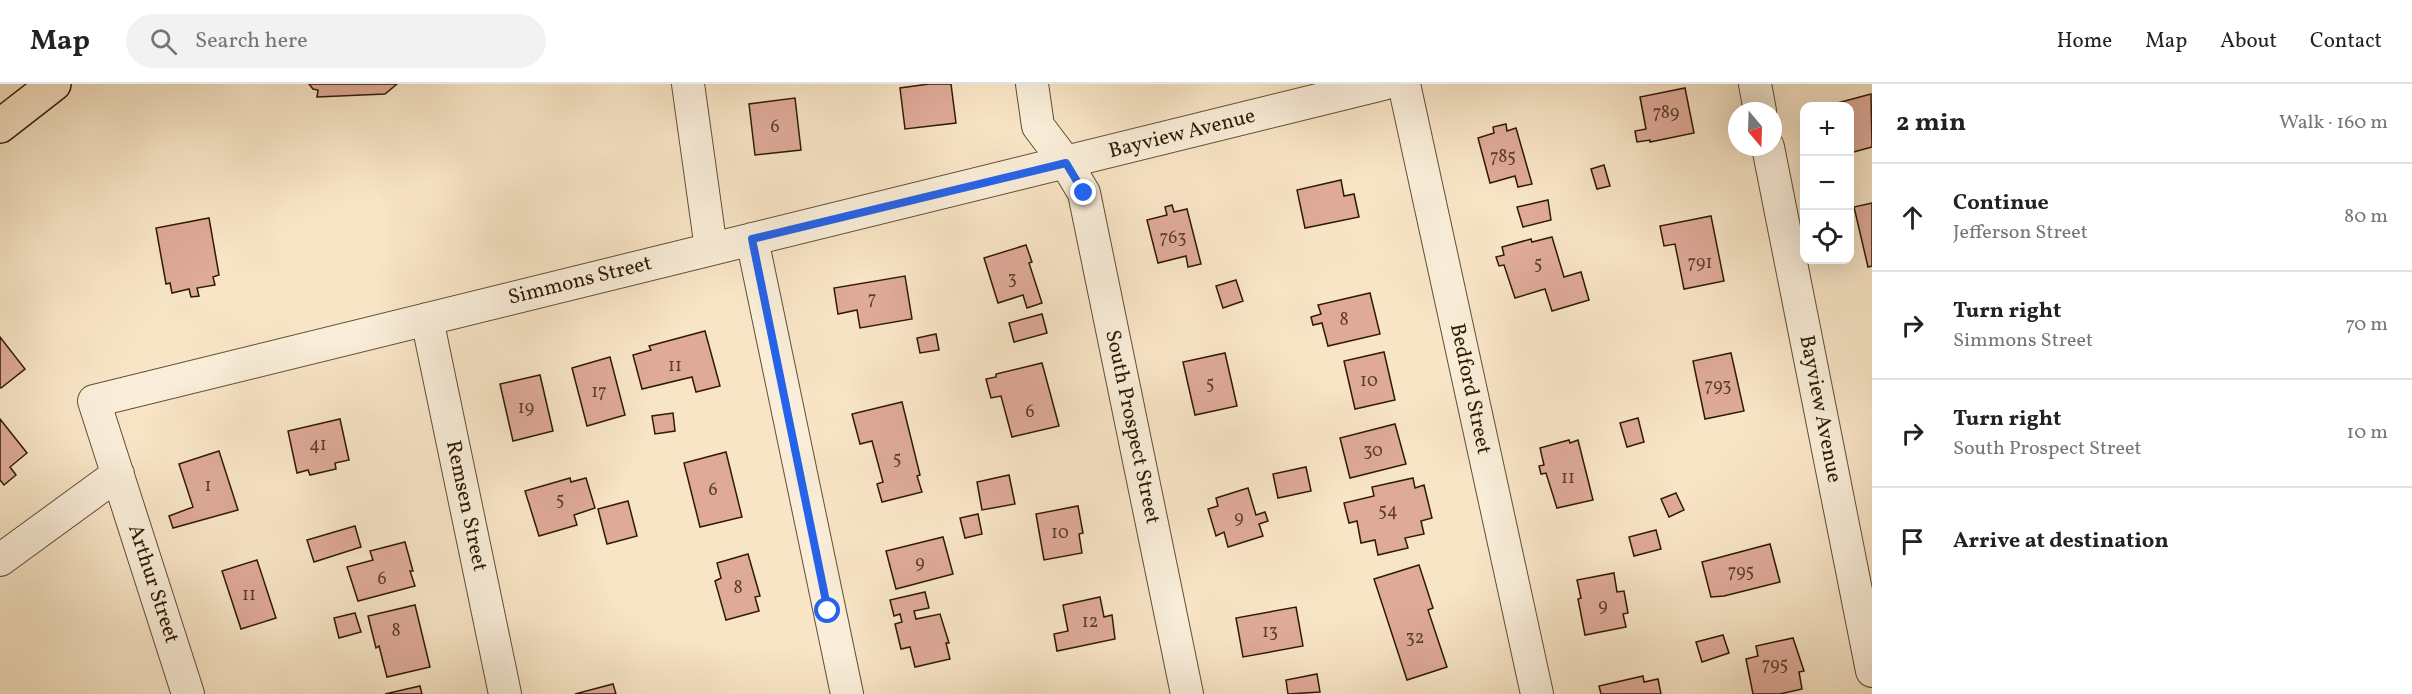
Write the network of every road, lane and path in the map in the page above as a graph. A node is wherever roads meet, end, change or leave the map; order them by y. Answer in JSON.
{"nodes":[{"id":1,"x":54,"y":84,"type":"edge"},
{"id":2,"x":688,"y":84,"type":"edge"},
{"id":3,"x":1032,"y":84,"type":"edge"},
{"id":4,"x":1383,"y":84,"type":"edge"},
{"id":5,"x":1404,"y":84,"type":"edge"},
{"id":6,"x":1755,"y":84,"type":"edge"},
{"id":7,"x":1758,"y":102,"type":"edge"},
{"id":8,"x":0,"y":126,"type":"edge"},
{"id":9,"x":1770,"y":156,"type":"edge"},
{"id":10,"x":1066,"y":163,"type":"junction"},
{"id":11,"x":752,"y":239,"type":"junction"},
{"id":12,"x":711,"y":249,"type":"junction"},
{"id":13,"x":427,"y":319,"type":"junction"},
{"id":14,"x":94,"y":401,"type":"joint"},
{"id":15,"x":118,"y":474,"type":"junction"},
{"id":16,"x":0,"y":560,"type":"edge"},
{"id":17,"x":1872,"y":671,"type":"edge"},
{"id":18,"x":188,"y":694,"type":"edge"},
{"id":19,"x":505,"y":694,"type":"edge"},
{"id":20,"x":847,"y":694,"type":"edge"},
{"id":21,"x":1187,"y":694,"type":"edge"},
{"id":22,"x":1537,"y":694,"type":"edge"}],
"edges":[{"from":1,"to":8,"type":"highway"},
{"from":2,"to":12,"type":"street"},
{"from":3,"to":10,"type":"street"},
{"from":4,"to":10,"type":"street","name":"Bayview Avenue"},
{"from":5,"to":22,"type":"street","name":"Bedford Street"},
{"from":6,"to":7,"type":"street"},
{"from":9,"to":17,"type":"street","name":"Bayview Avenue"},
{"from":10,"to":11,"type":"street","name":"Simmons Street"},
{"from":10,"to":21,"type":"street","name":"South Prospect Street"},
{"from":11,"to":12,"type":"street","name":"Simmons Street"},
{"from":11,"to":20,"type":"street"},
{"from":12,"to":13,"type":"street","name":"Simmons Street"},
{"from":13,"to":14,"type":"street","name":"Simmons Street"},
{"from":13,"to":19,"type":"street","name":"Remsen Street"},
{"from":14,"to":15,"type":"street","name":"Arthur Street"},
{"from":15,"to":16,"type":"street"},
{"from":15,"to":18,"type":"street","name":"Arthur Street"}]}
